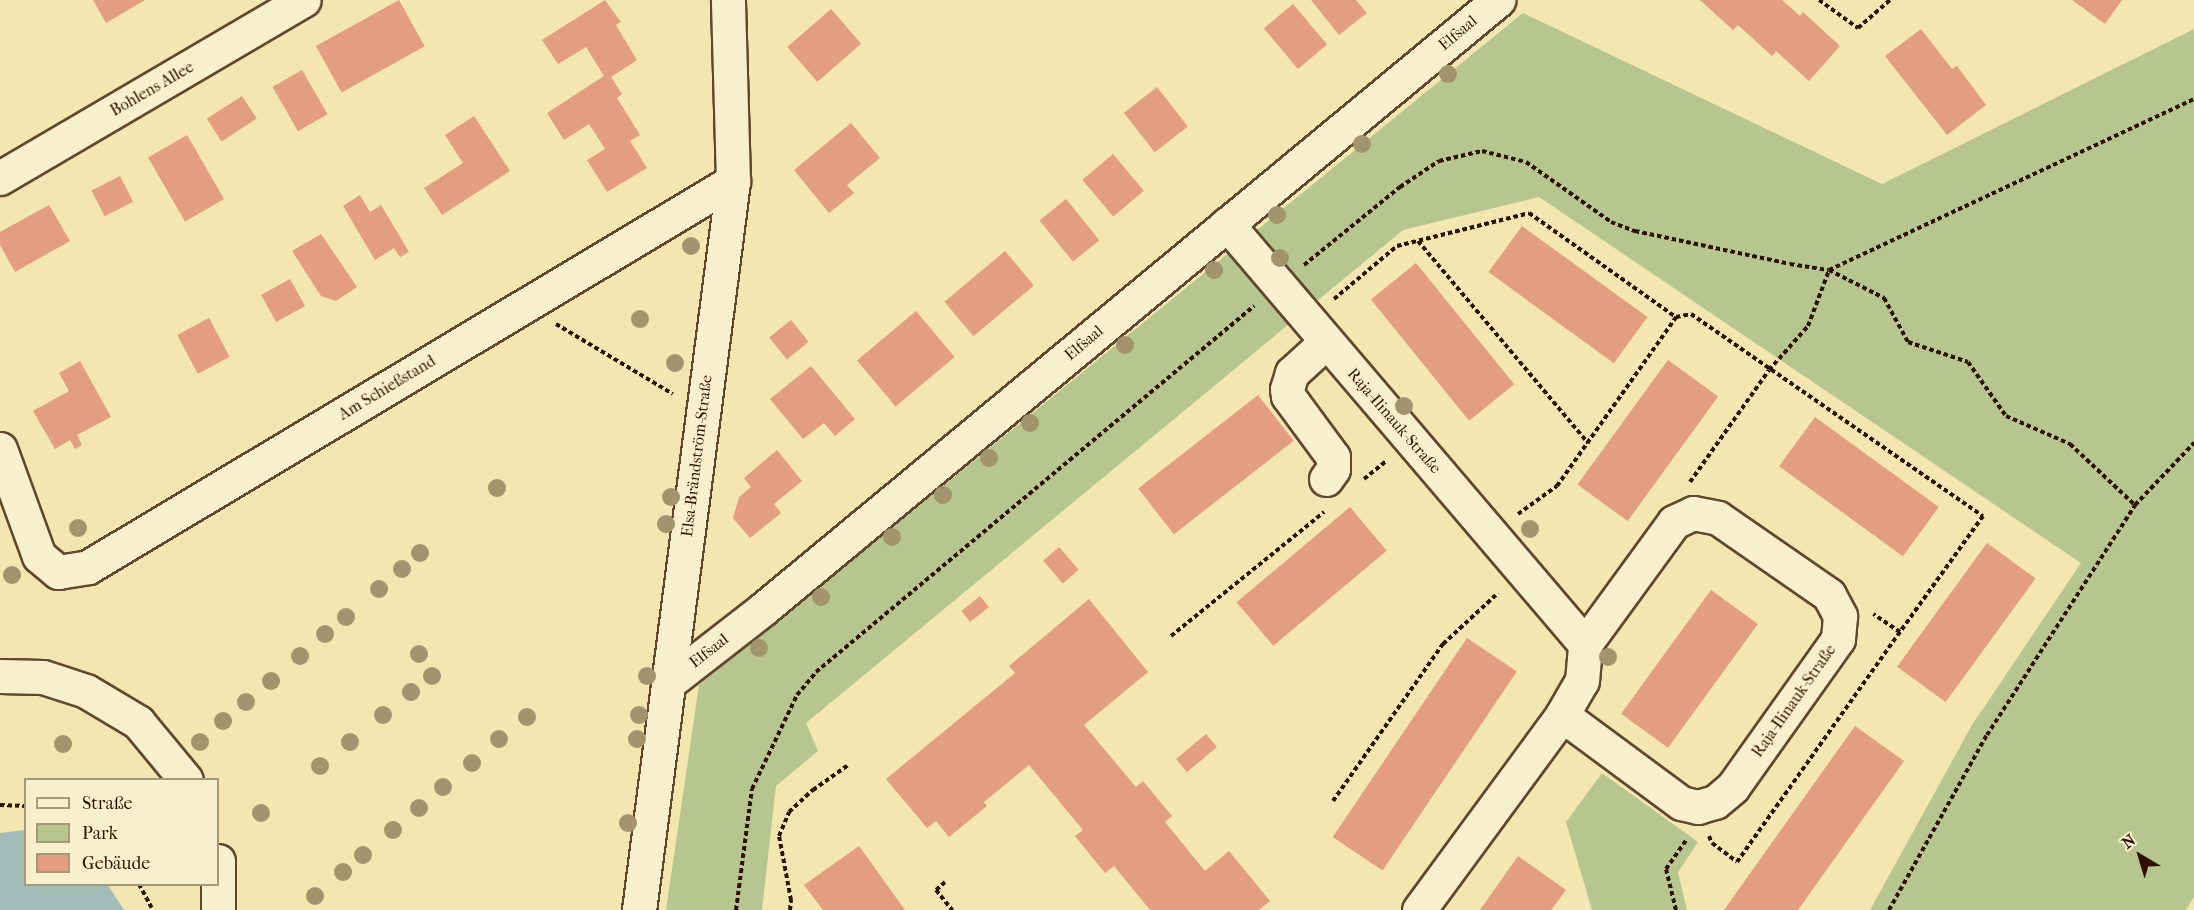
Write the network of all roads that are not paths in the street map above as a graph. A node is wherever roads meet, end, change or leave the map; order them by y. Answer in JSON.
{"nodes":[{"id":1,"x":304,"y":0,"type":"edge"},
{"id":2,"x":728,"y":0,"type":"edge"},
{"id":3,"x":1498,"y":0,"type":"edge"},
{"id":4,"x":0,"y":178,"type":"edge"},
{"id":5,"x":733,"y":181,"type":"junction"},
{"id":6,"x":1227,"y":224,"type":"junction"},
{"id":7,"x":1318,"y":331,"type":"junction"},
{"id":8,"x":0,"y":449,"type":"edge"},
{"id":9,"x":1337,"y":491,"type":"road end"},
{"id":10,"x":1585,"y":644,"type":"junction"},
{"id":11,"x":0,"y":676,"type":"edge"},
{"id":12,"x":668,"y":683,"type":"junction"},
{"id":13,"x":1562,"y":715,"type":"junction"},
{"id":14,"x":184,"y":778,"type":"edge"},
{"id":15,"x":218,"y":886,"type":"edge"},
{"id":16,"x":218,"y":910,"type":"edge"},
{"id":17,"x":639,"y":910,"type":"edge"},
{"id":18,"x":1419,"y":910,"type":"edge"}],
"edges":[{"from":1,"to":4,"type":"street","name":"Bohlens Allee"},
{"from":2,"to":5,"type":"street","name":"Elsa-Brändström-Straße"},
{"from":3,"to":6,"type":"street","name":"Elfsaal"},
{"from":5,"to":8,"type":"street","name":"Am Schießstand"},
{"from":5,"to":12,"type":"street","name":"Elsa-Brändström-Straße"},
{"from":6,"to":7,"type":"street","name":"Raja-Ilinauk-Straße"},
{"from":6,"to":12,"type":"street","name":"Elfsaal"},
{"from":7,"to":9,"type":"street"},
{"from":7,"to":10,"type":"street","name":"Raja-Ilinauk-Straße"},
{"from":10,"to":13,"type":"street"},
{"from":10,"to":13,"type":"street","name":"Raja-Ilinauk-Straße"},
{"from":11,"to":14,"type":"street"},
{"from":12,"to":17,"type":"street","name":"Elsa-Brändström-Straße"},
{"from":13,"to":18,"type":"street"},
{"from":15,"to":16,"type":"street"}]}
